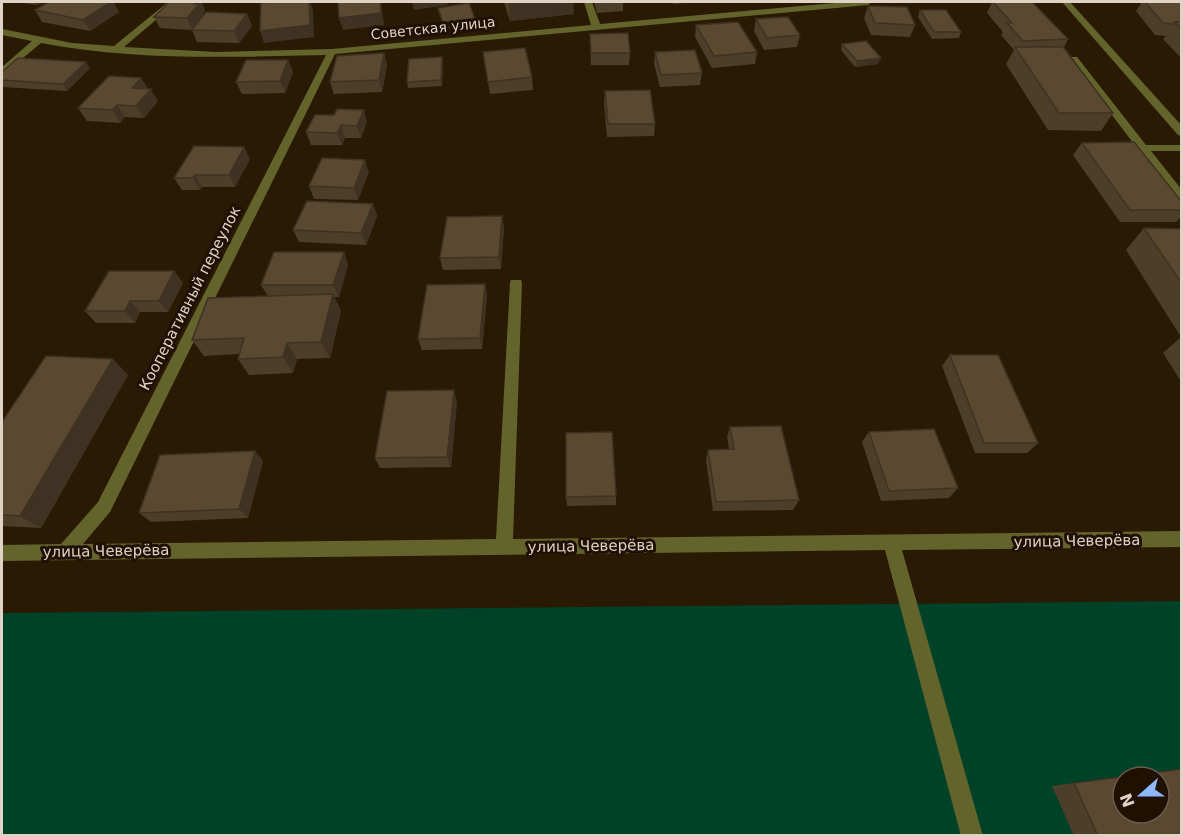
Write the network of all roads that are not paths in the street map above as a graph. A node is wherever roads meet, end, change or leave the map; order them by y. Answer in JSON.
{"nodes":[{"id":1,"x":173,"y":2,"type":"edge"},
{"id":2,"x":588,"y":2,"type":"edge"},
{"id":3,"x":868,"y":2,"type":"edge"},
{"id":4,"x":1066,"y":2,"type":"edge"},
{"id":5,"x":596,"y":26,"type":"junction"},
{"id":6,"x":2,"y":32,"type":"edge"},
{"id":7,"x":39,"y":40,"type":"junction"},
{"id":8,"x":116,"y":49,"type":"junction"},
{"id":9,"x":332,"y":52,"type":"junction"},
{"id":10,"x":1074,"y":59,"type":"edge"},
{"id":11,"x":2,"y":71,"type":"edge"},
{"id":12,"x":1166,"y":116,"type":"junction"},
{"id":13,"x":1182,"y":116,"type":"edge"},
{"id":14,"x":1182,"y":133,"type":"edge"},
{"id":15,"x":1143,"y":148,"type":"junction"},
{"id":16,"x":1182,"y":148,"type":"edge"},
{"id":17,"x":1182,"y":199,"type":"edge"},
{"id":18,"x":516,"y":283,"type":"dead end"},
{"id":19,"x":1182,"y":539,"type":"edge"},
{"id":20,"x":891,"y":543,"type":"junction"},
{"id":21,"x":504,"y":547,"type":"junction"},
{"id":22,"x":65,"y":552,"type":"junction"},
{"id":23,"x":2,"y":553,"type":"edge"},
{"id":24,"x":972,"y":836,"type":"edge"}],
"edges":[{"from":1,"to":8,"type":"street"},
{"from":2,"to":5,"type":"street"},
{"from":3,"to":5,"type":"street","name":"Советская улица"},
{"from":4,"to":12,"type":"street"},
{"from":5,"to":9,"type":"street","name":"Советская улица"},
{"from":6,"to":7,"type":"street","name":"Советская улица"},
{"from":7,"to":8,"type":"street","name":"Советская улица"},
{"from":7,"to":11,"type":"street"},
{"from":8,"to":9,"type":"street","name":"Советская улица"},
{"from":9,"to":22,"type":"street","name":"Кооперативный переулок"},
{"from":10,"to":15,"type":"street"},
{"from":12,"to":13,"type":"street"},
{"from":12,"to":14,"type":"street"},
{"from":15,"to":16,"type":"street"},
{"from":15,"to":17,"type":"street"},
{"from":18,"to":21,"type":"street"},
{"from":19,"to":20,"type":"street","name":"улица Чеверёва"},
{"from":20,"to":21,"type":"street","name":"улица Чеверёва"},
{"from":20,"to":24,"type":"street"},
{"from":21,"to":22,"type":"street","name":"улица Чеверёва"},
{"from":22,"to":23,"type":"street","name":"улица Чеверёва"}]}
